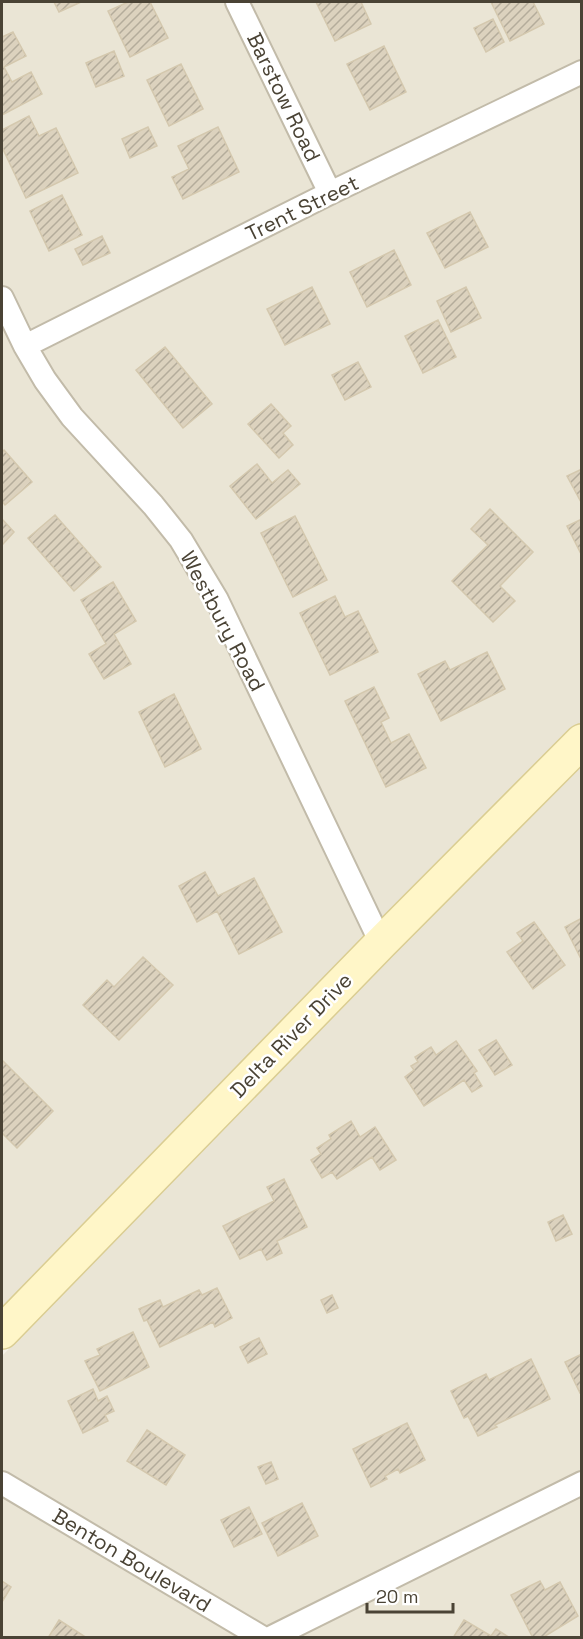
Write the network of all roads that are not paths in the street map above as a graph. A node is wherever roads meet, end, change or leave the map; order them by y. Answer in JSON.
{"nodes":[{"id":1,"x":237,"y":2,"type":"edge"},
{"id":2,"x":582,"y":72,"type":"edge"},
{"id":3,"x":330,"y":193,"type":"junction"},
{"id":4,"x":2,"y":298,"type":"edge"},
{"id":5,"x":25,"y":346,"type":"junction"},
{"id":6,"x":582,"y":741,"type":"edge"},
{"id":7,"x":381,"y":943,"type":"junction"},
{"id":8,"x":2,"y":1332,"type":"edge"},
{"id":9,"x":582,"y":1483,"type":"edge"},
{"id":10,"x":2,"y":1484,"type":"edge"},
{"id":11,"x":263,"y":1638,"type":"edge"},
{"id":12,"x":270,"y":1638,"type":"edge"}],
"edges":[{"from":1,"to":3,"type":"street","name":"Barstow Road"},
{"from":2,"to":3,"type":"street","name":"Trent Street"},
{"from":3,"to":5,"type":"street","name":"Trent Street"},
{"from":4,"to":5,"type":"street","name":"Westbury Road"},
{"from":5,"to":7,"type":"street","name":"Westbury Road"},
{"from":6,"to":7,"type":"street","name":"Delta River Drive"},
{"from":7,"to":8,"type":"street","name":"Delta River Drive"},
{"from":9,"to":12,"type":"street"},
{"from":10,"to":11,"type":"street","name":"Benton Boulevard"}]}
